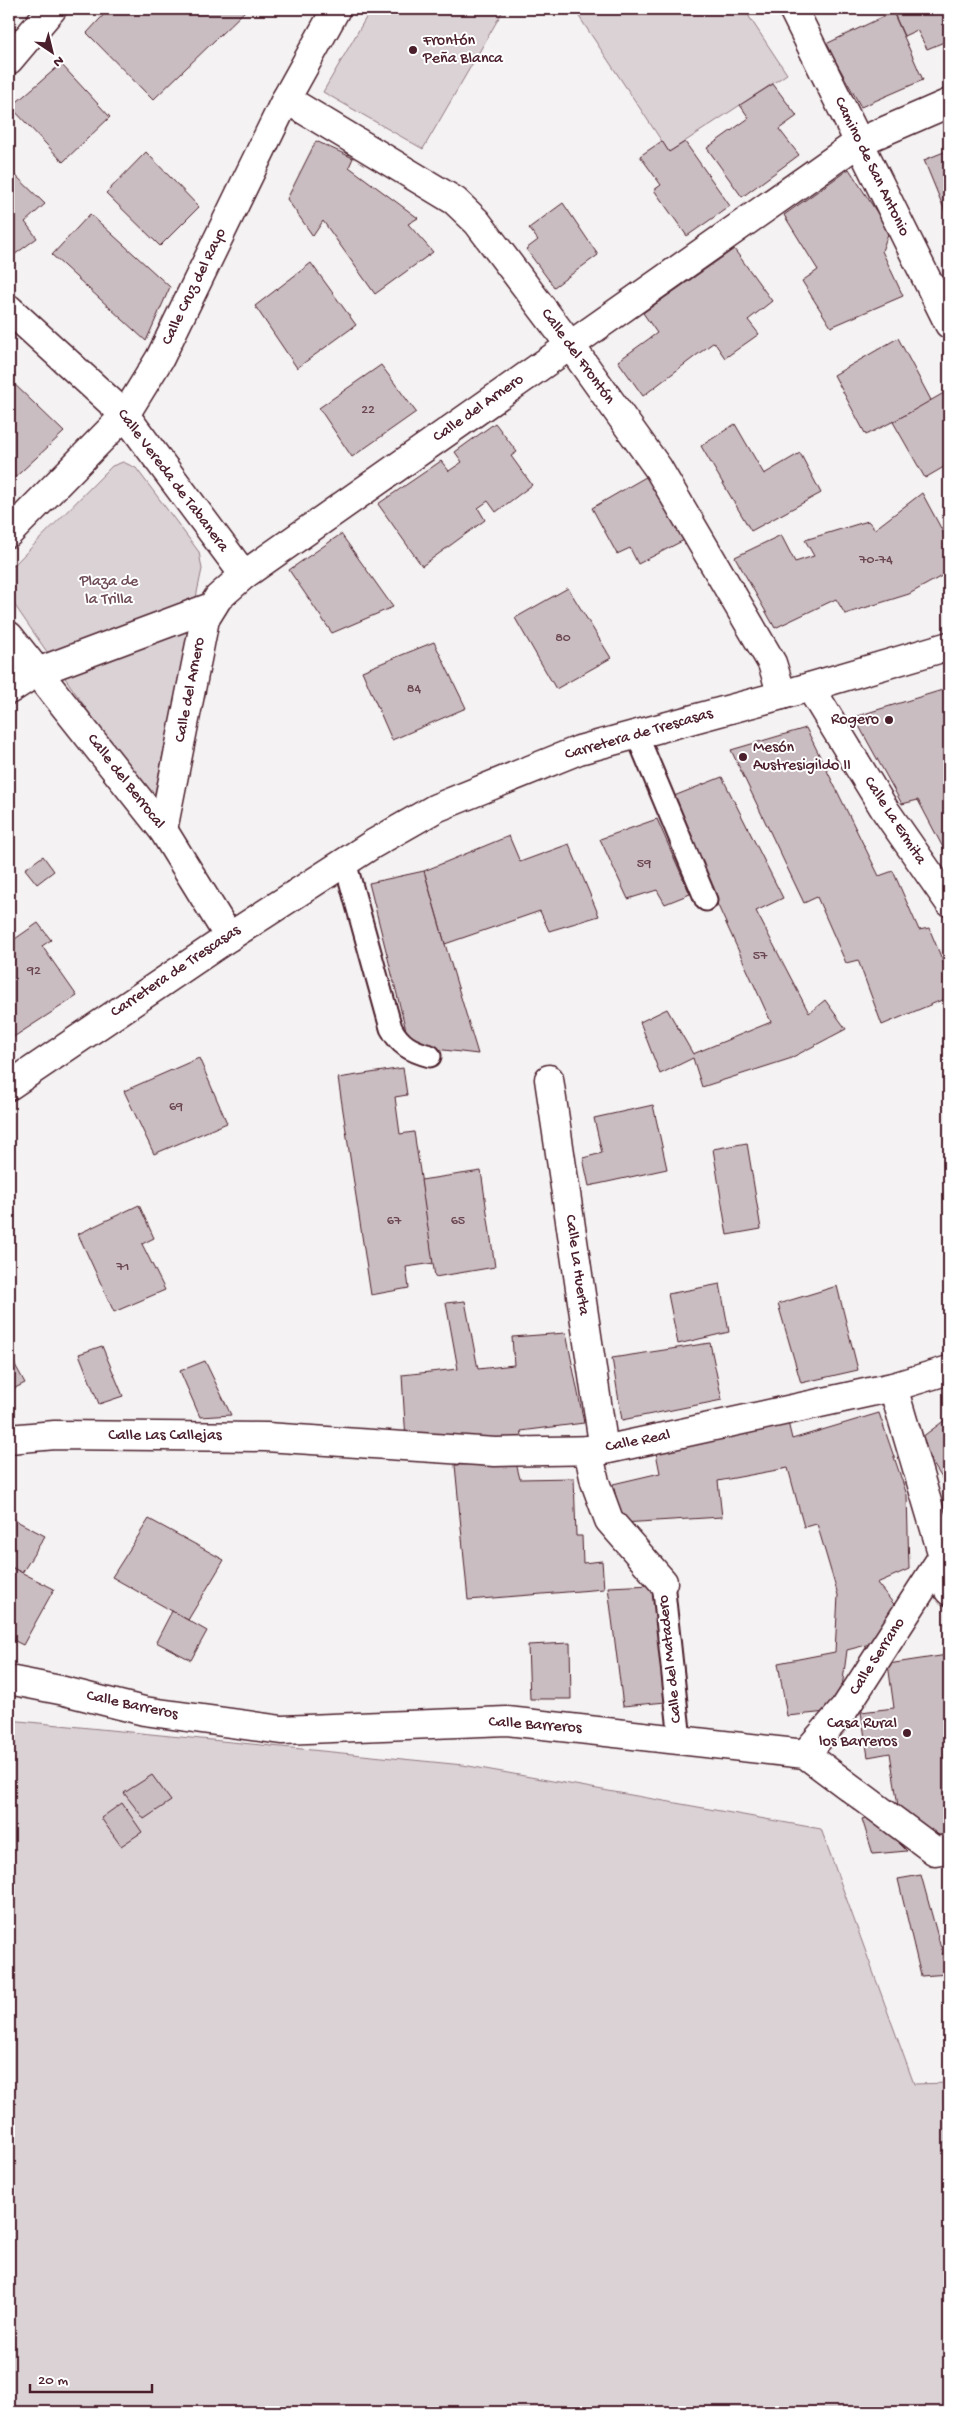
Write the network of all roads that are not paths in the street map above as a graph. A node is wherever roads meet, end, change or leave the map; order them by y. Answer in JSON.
{"nodes":[{"id":1,"x":52,"y":9,"type":"edge"},
{"id":2,"x":336,"y":9,"type":"edge"},
{"id":3,"x":793,"y":9,"type":"edge"},
{"id":4,"x":9,"y":60,"type":"edge"},
{"id":5,"x":286,"y":99,"type":"junction"},
{"id":6,"x":949,"y":103,"type":"edge"},
{"id":7,"x":859,"y":142,"type":"junction"},
{"id":8,"x":9,"y":309,"type":"edge"},
{"id":9,"x":949,"y":324,"type":"edge"},
{"id":10,"x":570,"y":345,"type":"junction"},
{"id":11,"x":125,"y":415,"type":"junction"},
{"id":12,"x":9,"y":533,"type":"edge"},
{"id":13,"x":244,"y":575,"type":"junction"},
{"id":14,"x":211,"y":607,"type":"junction"},
{"id":15,"x":9,"y":636,"type":"edge"},
{"id":16,"x":949,"y":646,"type":"edge"},
{"id":17,"x":37,"y":672,"type":"junction"},
{"id":18,"x":810,"y":687,"type":"junction"},
{"id":19,"x":9,"y":690,"type":"edge"},
{"id":20,"x":782,"y":695,"type":"junction"},
{"id":21,"x":637,"y":735,"type":"junction"},
{"id":22,"x":163,"y":830,"type":"junction"},
{"id":23,"x":345,"y":862,"type":"junction"},
{"id":24,"x":706,"y":900,"type":"dead end"},
{"id":25,"x":949,"y":902,"type":"edge"},
{"id":26,"x":229,"y":937,"type":"junction"},
{"id":27,"x":430,"y":1056,"type":"dead end"},
{"id":28,"x":549,"y":1079,"type":"dead end"},
{"id":29,"x":9,"y":1086,"type":"edge"},
{"id":30,"x":949,"y":1370,"type":"edge"},
{"id":31,"x":894,"y":1387,"type":"junction"},
{"id":32,"x":9,"y":1438,"type":"edge"},
{"id":33,"x":320,"y":1441,"type":"joint"},
{"id":34,"x":596,"y":1450,"type":"junction"},
{"id":35,"x":946,"y":1553,"type":"edge"},
{"id":36,"x":663,"y":1582,"type":"joint"},
{"id":37,"x":949,"y":1591,"type":"edge"},
{"id":38,"x":9,"y":1680,"type":"edge"},
{"id":39,"x":680,"y":1740,"type":"junction"},
{"id":40,"x":805,"y":1754,"type":"junction"},
{"id":41,"x":949,"y":1849,"type":"edge"}],
"edges":[{"from":1,"to":4,"type":"street"},
{"from":2,"to":5,"type":"street","name":"Calle Cruz del Rayo"},
{"from":3,"to":7,"type":"street","name":"Camino de San Antonio"},
{"from":5,"to":10,"type":"street","name":"Calle del Frontón"},
{"from":5,"to":11,"type":"street","name":"Calle Cruz del Rayo"},
{"from":6,"to":7,"type":"street","name":"Calle del Arnero"},
{"from":7,"to":9,"type":"street","name":"Camino de San Antonio"},
{"from":7,"to":10,"type":"street","name":"Calle del Arnero"},
{"from":8,"to":11,"type":"street","name":"Calle Vereda de Tabanera"},
{"from":10,"to":13,"type":"street","name":"Calle del Arnero"},
{"from":10,"to":20,"type":"street","name":"Calle del Frontón"},
{"from":11,"to":12,"type":"street","name":"Calle Cruz del Rayo"},
{"from":11,"to":13,"type":"street","name":"Calle Vereda de Tabanera"},
{"from":13,"to":14,"type":"street","name":"Calle del Arnero"},
{"from":14,"to":17,"type":"street"},
{"from":14,"to":22,"type":"street","name":"Calle del Arnero"},
{"from":15,"to":17,"type":"street","name":"Calle del Berrocal"},
{"from":16,"to":18,"type":"street","name":"Carretera de Trescasas"},
{"from":17,"to":19,"type":"street"},
{"from":17,"to":22,"type":"street","name":"Calle del Berrocal"},
{"from":18,"to":20,"type":"street","name":"Carretera de Trescasas"},
{"from":18,"to":25,"type":"street","name":"Calle La Ermita"},
{"from":20,"to":21,"type":"street","name":"Carretera de Trescasas"},
{"from":21,"to":23,"type":"street","name":"Carretera de Trescasas"},
{"from":21,"to":24,"type":"lane"},
{"from":22,"to":26,"type":"street","name":"Calle del Berrocal"},
{"from":23,"to":26,"type":"street","name":"Carretera de Trescasas"},
{"from":23,"to":27,"type":"lane"},
{"from":26,"to":29,"type":"street","name":"Carretera de Trescasas"},
{"from":28,"to":34,"type":"street","name":"Calle La Huerta"},
{"from":30,"to":31,"type":"street","name":"Calle Real"},
{"from":31,"to":34,"type":"street","name":"Calle Real"},
{"from":31,"to":35,"type":"street"},
{"from":32,"to":33,"type":"street","name":"Calle Las Callejas"},
{"from":33,"to":34,"type":"street","name":"Calle Real"},
{"from":34,"to":36,"type":"street","name":"Calle del Matadero"},
{"from":35,"to":37,"type":"street"},
{"from":35,"to":40,"type":"street","name":"Calle Serrano"},
{"from":36,"to":39,"type":"lane","name":"Calle del Matadero"},
{"from":38,"to":39,"type":"street","name":"Calle Barreros"},
{"from":39,"to":40,"type":"street","name":"Calle Barreros"},
{"from":40,"to":41,"type":"street"}]}
